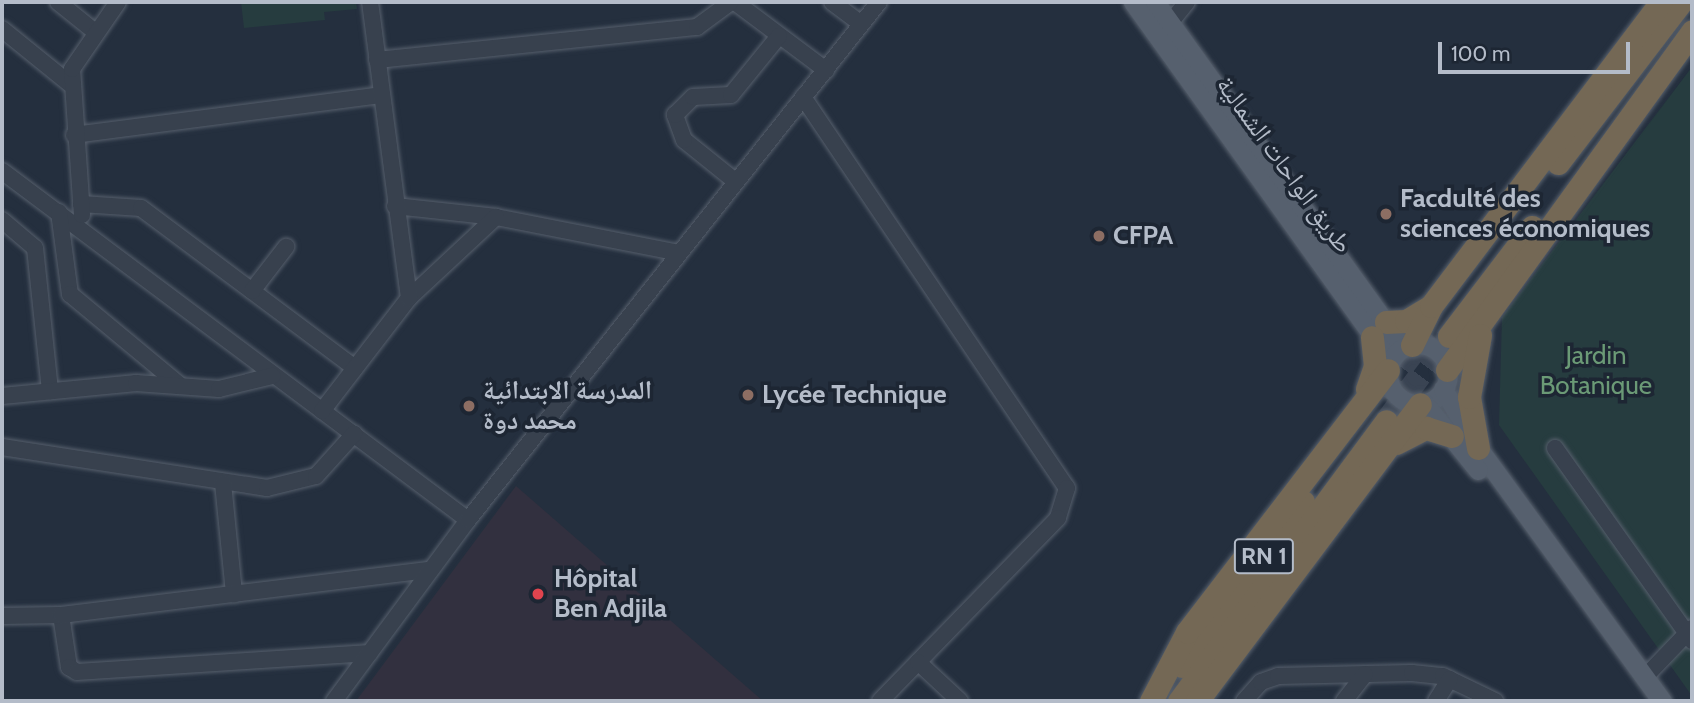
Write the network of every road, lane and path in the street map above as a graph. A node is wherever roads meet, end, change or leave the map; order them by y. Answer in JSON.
{"nodes":[{"id":1,"x":58,"y":2,"type":"edge"},
{"id":2,"x":118,"y":2,"type":"edge"},
{"id":3,"x":370,"y":2,"type":"edge"},
{"id":4,"x":733,"y":2,"type":"edge"},
{"id":5,"x":832,"y":2,"type":"edge"},
{"id":6,"x":879,"y":2,"type":"edge"},
{"id":7,"x":1133,"y":2,"type":"edge"},
{"id":8,"x":1155,"y":2,"type":"edge"},
{"id":9,"x":1187,"y":2,"type":"edge"},
{"id":10,"x":1661,"y":2,"type":"edge"},
{"id":11,"x":1681,"y":2,"type":"edge"},
{"id":12,"x":1692,"y":17,"type":"edge"},
{"id":13,"x":1170,"y":23,"type":"junction"},
{"id":14,"x":861,"y":24,"type":"junction"},
{"id":15,"x":2,"y":29,"type":"edge"},
{"id":16,"x":94,"y":31,"type":"junction"},
{"id":17,"x":1692,"y":31,"type":"edge"},
{"id":18,"x":779,"y":36,"type":"junction"},
{"id":19,"x":377,"y":60,"type":"junction"},
{"id":20,"x":826,"y":70,"type":"junction"},
{"id":21,"x":70,"y":84,"type":"junction"},
{"id":22,"x":380,"y":95,"type":"junction"},
{"id":23,"x":803,"y":97,"type":"junction"},
{"id":24,"x":74,"y":135,"type":"junction"},
{"id":25,"x":2,"y":171,"type":"edge"},
{"id":26,"x":735,"y":181,"type":"junction"},
{"id":27,"x":9,"y":184,"type":"edge"},
{"id":28,"x":81,"y":204,"type":"junction"},
{"id":29,"x":394,"y":206,"type":"junction"},
{"id":30,"x":59,"y":212,"type":"junction"},
{"id":31,"x":496,"y":217,"type":"junction"},
{"id":32,"x":2,"y":220,"type":"edge"},
{"id":33,"x":83,"y":229,"type":"junction"},
{"id":34,"x":61,"y":243,"type":"junction"},
{"id":35,"x":286,"y":247,"type":"dead end"},
{"id":36,"x":35,"y":248,"type":"junction"},
{"id":37,"x":679,"y":253,"type":"junction"},
{"id":38,"x":252,"y":291,"type":"junction"},
{"id":39,"x":409,"y":298,"type":"junction"},
{"id":40,"x":1490,"y":311,"type":"junction"},
{"id":41,"x":1438,"y":322,"type":"junction"},
{"id":42,"x":1379,"y":330,"type":"junction"},
{"id":43,"x":1399,"y":356,"type":"junction"},
{"id":44,"x":355,"y":368,"type":"junction"},
{"id":45,"x":272,"y":376,"type":"junction"},
{"id":46,"x":1445,"y":379,"type":"junction"},
{"id":47,"x":184,"y":388,"type":"junction"},
{"id":48,"x":50,"y":391,"type":"junction"},
{"id":49,"x":2,"y":392,"type":"edge"},
{"id":50,"x":1422,"y":403,"type":"junction"},
{"id":51,"x":1374,"y":409,"type":"junction"},
{"id":52,"x":322,"y":411,"type":"junction"},
{"id":53,"x":354,"y":434,"type":"junction"},
{"id":54,"x":1452,"y":436,"type":"junction"},
{"id":55,"x":1394,"y":444,"type":"junction"},
{"id":56,"x":2,"y":447,"type":"edge"},
{"id":57,"x":1478,"y":448,"type":"junction"},
{"id":58,"x":1555,"y":448,"type":"dead end"},
{"id":59,"x":223,"y":483,"type":"junction"},
{"id":60,"x":468,"y":520,"type":"junction"},
{"id":61,"x":430,"y":570,"type":"junction"},
{"id":62,"x":234,"y":594,"type":"junction"},
{"id":63,"x":61,"y":615,"type":"junction"},
{"id":64,"x":2,"y":616,"type":"edge"},
{"id":65,"x":1691,"y":635,"type":"edge"},
{"id":66,"x":369,"y":653,"type":"junction"},
{"id":67,"x":918,"y":663,"type":"junction"},
{"id":68,"x":1365,"y":674,"type":"junction"},
{"id":69,"x":1645,"y":677,"type":"junction"},
{"id":70,"x":1450,"y":679,"type":"junction"},
{"id":71,"x":334,"y":701,"type":"edge"},
{"id":72,"x":880,"y":701,"type":"edge"},
{"id":73,"x":960,"y":701,"type":"edge"},
{"id":74,"x":1153,"y":701,"type":"edge"},
{"id":75,"x":1179,"y":701,"type":"edge"},
{"id":76,"x":1197,"y":701,"type":"edge"},
{"id":77,"x":1244,"y":701,"type":"edge"},
{"id":78,"x":1344,"y":701,"type":"edge"},
{"id":79,"x":1436,"y":701,"type":"edge"},
{"id":80,"x":1495,"y":701,"type":"edge"},
{"id":81,"x":1649,"y":701,"type":"edge"},
{"id":82,"x":1662,"y":701,"type":"edge"}],
"edges":[{"from":1,"to":16,"type":"street"},
{"from":2,"to":16,"type":"street"},
{"from":3,"to":19,"type":"street"},
{"from":4,"to":18,"type":"street"},
{"from":4,"to":19,"type":"street"},
{"from":5,"to":14,"type":"street"},
{"from":6,"to":14,"type":"street"},
{"from":7,"to":42,"type":"main road","name":"طريق الواحات الشمالية"},
{"from":8,"to":13,"type":"main road","name":"طريق الواحات الشمالية"},
{"from":9,"to":13,"type":"street"},
{"from":10,"to":41,"type":"highway"},
{"from":11,"to":41,"type":"highway"},
{"from":12,"to":41,"type":"highway"},
{"from":13,"to":42,"type":"main road","name":"طريق الواحات الشمالية"},
{"from":14,"to":20,"type":"street"},
{"from":15,"to":21,"type":"street"},
{"from":16,"to":21,"type":"street"},
{"from":17,"to":40,"type":"highway"},
{"from":18,"to":20,"type":"street"},
{"from":18,"to":26,"type":"street"},
{"from":19,"to":22,"type":"street"},
{"from":20,"to":23,"type":"street"},
{"from":21,"to":24,"type":"street"},
{"from":22,"to":24,"type":"street"},
{"from":22,"to":29,"type":"street"},
{"from":23,"to":26,"type":"street"},
{"from":23,"to":67,"type":"street"},
{"from":24,"to":28,"type":"street"},
{"from":25,"to":27,"type":"street"},
{"from":26,"to":37,"type":"street"},
{"from":27,"to":30,"type":"street"},
{"from":28,"to":33,"type":"street"},
{"from":28,"to":38,"type":"street"},
{"from":29,"to":31,"type":"street"},
{"from":29,"to":39,"type":"street"},
{"from":30,"to":33,"type":"street"},
{"from":30,"to":34,"type":"street"},
{"from":31,"to":37,"type":"street"},
{"from":31,"to":39,"type":"street"},
{"from":32,"to":36,"type":"street"},
{"from":33,"to":45,"type":"street"},
{"from":34,"to":36,"type":"street"},
{"from":34,"to":47,"type":"street"},
{"from":35,"to":38,"type":"street"},
{"from":36,"to":48,"type":"street"},
{"from":37,"to":60,"type":"street"},
{"from":38,"to":44,"type":"street"},
{"from":39,"to":44,"type":"street"},
{"from":40,"to":46,"type":"highway"},
{"from":40,"to":57,"type":"highway"},
{"from":41,"to":42,"type":"highway"},
{"from":41,"to":43,"type":"highway"},
{"from":42,"to":43,"type":"main road","name":"طريق الواحات الشمالية"},
{"from":42,"to":51,"type":"highway"},
{"from":43,"to":46,"type":"main road"},
{"from":43,"to":50,"type":"main road","name":"طريق الواحات الشمالية"},
{"from":43,"to":51,"type":"highway"},
{"from":44,"to":52,"type":"street"},
{"from":45,"to":47,"type":"street"},
{"from":45,"to":52,"type":"street"},
{"from":46,"to":50,"type":"main road"},
{"from":46,"to":57,"type":"main road"},
{"from":47,"to":48,"type":"street"},
{"from":48,"to":49,"type":"street"},
{"from":50,"to":54,"type":"main road"},
{"from":50,"to":55,"type":"highway"},
{"from":51,"to":74,"type":"highway","number":"RN 1"},
{"from":51,"to":75,"type":"highway","number":"RN 1"},
{"from":52,"to":53,"type":"street"},
{"from":53,"to":59,"type":"street"},
{"from":53,"to":60,"type":"street"},
{"from":54,"to":55,"type":"highway"},
{"from":54,"to":81,"type":"main road"},
{"from":55,"to":76,"type":"highway"},
{"from":56,"to":59,"type":"street"},
{"from":57,"to":69,"type":"main road"},
{"from":58,"to":65,"type":"street"},
{"from":59,"to":62,"type":"street"},
{"from":60,"to":61,"type":"street"},
{"from":61,"to":62,"type":"street"},
{"from":61,"to":66,"type":"street"},
{"from":62,"to":63,"type":"street"},
{"from":63,"to":64,"type":"street"},
{"from":63,"to":66,"type":"street"},
{"from":65,"to":69,"type":"street"},
{"from":66,"to":71,"type":"street"},
{"from":67,"to":72,"type":"street"},
{"from":67,"to":73,"type":"street"},
{"from":68,"to":70,"type":"street"},
{"from":68,"to":77,"type":"street"},
{"from":68,"to":78,"type":"street"},
{"from":69,"to":82,"type":"main road"},
{"from":70,"to":79,"type":"street"},
{"from":70,"to":80,"type":"street"}]}
